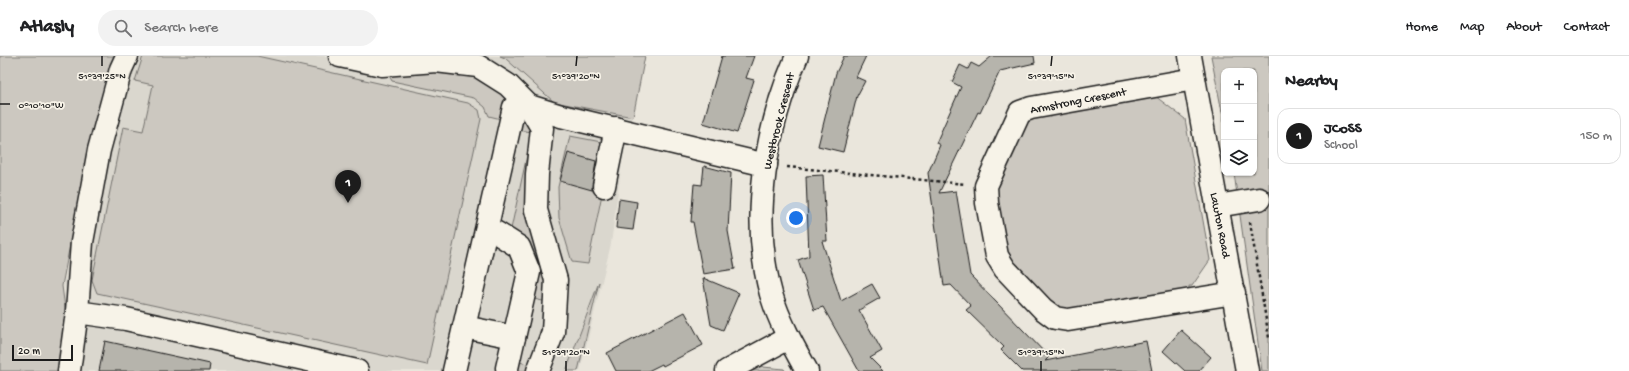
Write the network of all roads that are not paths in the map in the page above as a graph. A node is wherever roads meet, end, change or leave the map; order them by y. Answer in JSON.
{"nodes":[{"id":1,"x":127,"y":56,"type":"edge"},
{"id":2,"x":340,"y":56,"type":"edge"},
{"id":3,"x":797,"y":56,"type":"edge"},
{"id":4,"x":1190,"y":56,"type":"edge"},
{"id":5,"x":1194,"y":79,"type":"junction"},
{"id":6,"x":529,"y":106,"type":"junction"},
{"id":7,"x":616,"y":128,"type":"junction"},
{"id":8,"x":766,"y":165,"type":"junction"},
{"id":9,"x":604,"y":186,"type":"dead end"},
{"id":10,"x":1259,"y":199,"type":"dead end"},
{"id":11,"x":1217,"y":206,"type":"junction"},
{"id":12,"x":486,"y":232,"type":"junction"},
{"id":13,"x":1234,"y":293,"type":"junction"},
{"id":14,"x":77,"y":312,"type":"junction"},
{"id":15,"x":464,"y":327,"type":"junction"},
{"id":16,"x":514,"y":337,"type":"junction"},
{"id":17,"x":788,"y":338,"type":"junction"},
{"id":18,"x":507,"y":368,"type":"dead end"},
{"id":19,"x":69,"y":371,"type":"edge"},
{"id":20,"x":357,"y":371,"type":"edge"},
{"id":21,"x":454,"y":371,"type":"edge"},
{"id":22,"x":538,"y":371,"type":"edge"},
{"id":23,"x":727,"y":371,"type":"edge"},
{"id":24,"x":807,"y":371,"type":"edge"},
{"id":25,"x":1247,"y":371,"type":"edge"}],
"edges":[{"from":1,"to":14,"type":"street"},
{"from":2,"to":6,"type":"street"},
{"from":3,"to":8,"type":"street","name":"Westbrook Crescent"},
{"from":4,"to":5,"type":"street","name":"Lawton Road"},
{"from":5,"to":11,"type":"street","name":"Lawton Road"},
{"from":5,"to":13,"type":"street","name":"Armstrong Crescent"},
{"from":6,"to":7,"type":"street"},
{"from":6,"to":12,"type":"street"},
{"from":6,"to":22,"type":"street"},
{"from":7,"to":8,"type":"street"},
{"from":7,"to":9,"type":"street"},
{"from":8,"to":17,"type":"street","name":"Westbrook Crescent"},
{"from":10,"to":11,"type":"street"},
{"from":11,"to":13,"type":"street","name":"Lawton Road"},
{"from":12,"to":15,"type":"street"},
{"from":12,"to":16,"type":"street"},
{"from":13,"to":25,"type":"street","name":"Lawton Road"},
{"from":14,"to":19,"type":"street"},
{"from":14,"to":20,"type":"street"},
{"from":15,"to":16,"type":"street"},
{"from":15,"to":21,"type":"street"},
{"from":16,"to":18,"type":"street"},
{"from":17,"to":23,"type":"street"},
{"from":17,"to":24,"type":"street","name":"Westbrook Crescent"}]}
